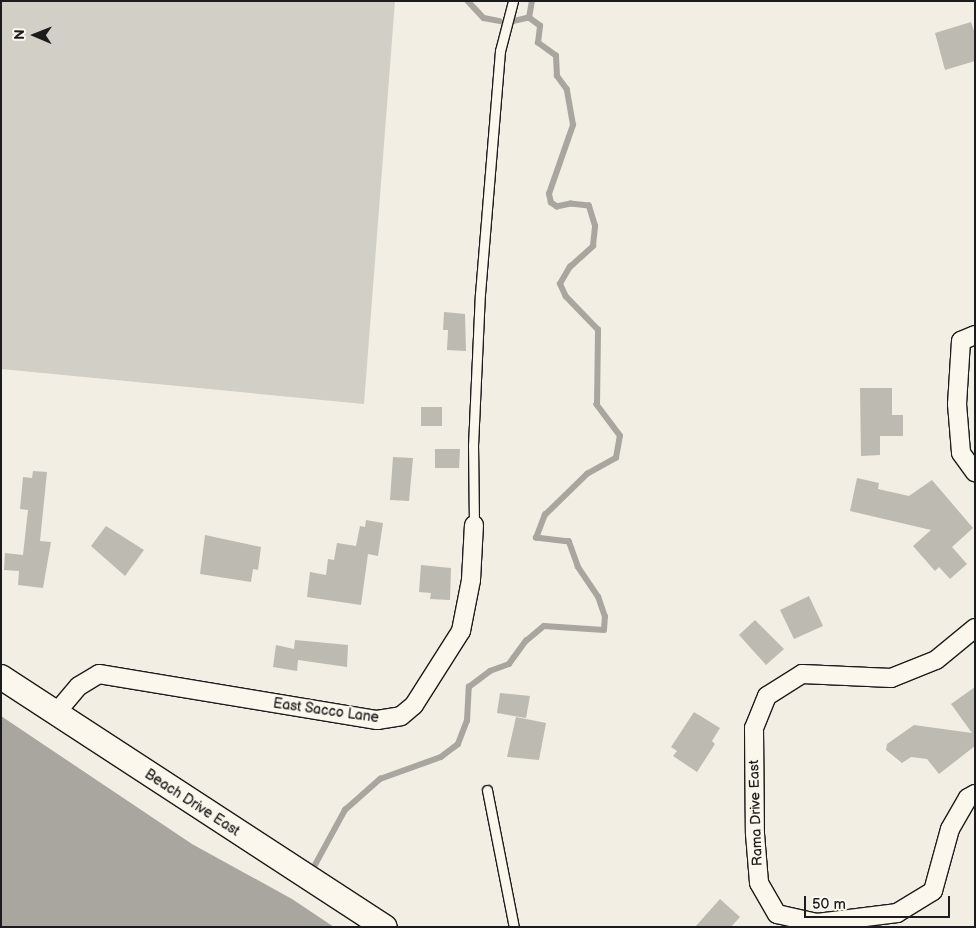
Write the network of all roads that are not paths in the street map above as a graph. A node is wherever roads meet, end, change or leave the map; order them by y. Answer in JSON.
{"nodes":[{"id":1,"x":513,"y":1,"type":"edge"},
{"id":2,"x":975,"y":335,"type":"edge"},
{"id":3,"x":975,"y":472,"type":"edge"},
{"id":4,"x":474,"y":525,"type":"joint"},
{"id":5,"x":975,"y":628,"type":"edge"},
{"id":6,"x":1,"y":676,"type":"edge"},
{"id":7,"x":56,"y":713,"type":"junction"},
{"id":8,"x":487,"y":790,"type":"dead end"},
{"id":9,"x":975,"y":794,"type":"edge"},
{"id":10,"x":385,"y":927,"type":"edge"},
{"id":11,"x":514,"y":927,"type":"edge"}],
"edges":[{"from":1,"to":4,"type":"lane"},
{"from":2,"to":3,"type":"street"},
{"from":4,"to":7,"type":"street","name":"East Sacco Lane"},
{"from":5,"to":9,"type":"street","name":"Rama Drive East"},
{"from":6,"to":7,"type":"main road","name":"Beach Drive East"},
{"from":7,"to":10,"type":"main road","name":"Beach Drive East"},
{"from":8,"to":11,"type":"lane"}]}
